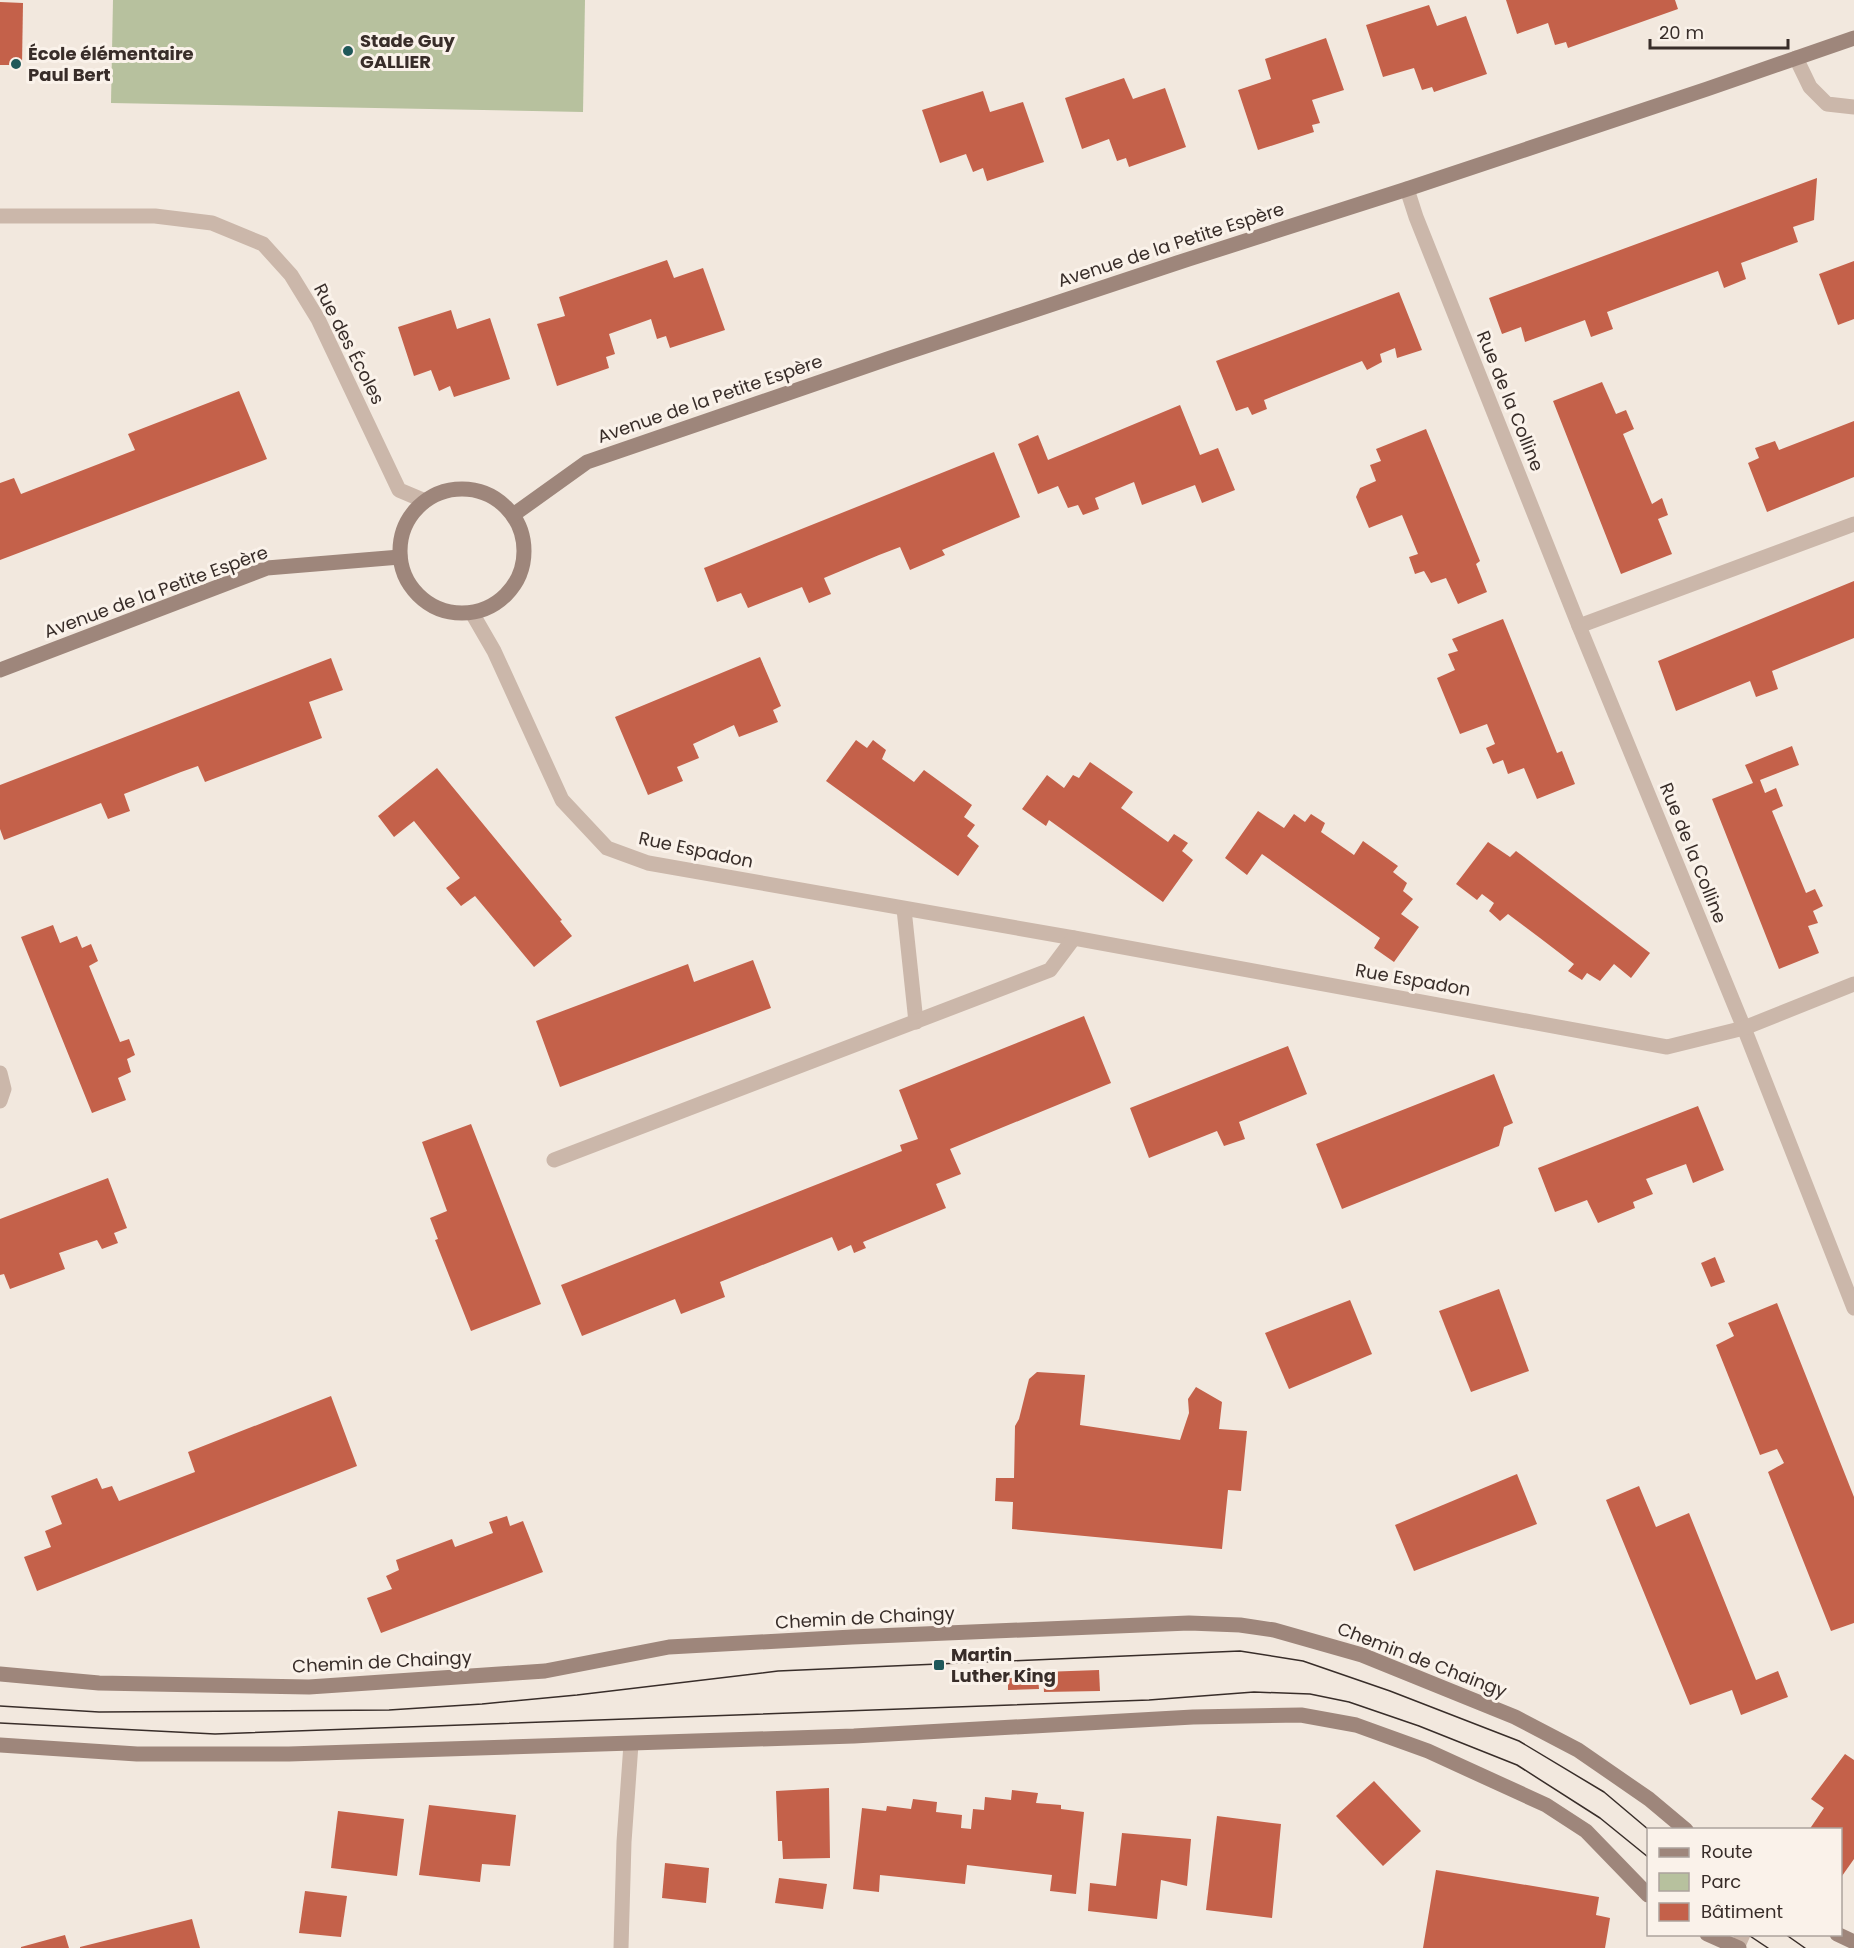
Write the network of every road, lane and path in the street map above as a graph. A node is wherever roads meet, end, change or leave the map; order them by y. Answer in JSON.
{"nodes":[{"id":1,"x":1854,"y":38,"type":"edge"},
{"id":2,"x":1796,"y":58,"type":"junction"},
{"id":3,"x":1854,"y":107,"type":"edge"},
{"id":4,"x":1407,"y":189,"type":"junction"},
{"id":5,"x":0,"y":216,"type":"edge"},
{"id":6,"x":425,"y":501,"type":"junction"},
{"id":7,"x":513,"y":515,"type":"junction"},
{"id":8,"x":1854,"y":524,"type":"edge"},
{"id":9,"x":400,"y":557,"type":"junction"},
{"id":10,"x":472,"y":613,"type":"junction"},
{"id":11,"x":1579,"y":627,"type":"junction"},
{"id":12,"x":0,"y":670,"type":"edge"},
{"id":13,"x":904,"y":909,"type":"junction"},
{"id":14,"x":1074,"y":938,"type":"junction"},
{"id":15,"x":1854,"y":984,"type":"edge"},
{"id":16,"x":916,"y":1022,"type":"junction"},
{"id":17,"x":1744,"y":1028,"type":"junction"},
{"id":18,"x":0,"y":1073,"type":"edge"},
{"id":19,"x":0,"y":1101,"type":"edge"},
{"id":20,"x":554,"y":1160,"type":"dead end"},
{"id":21,"x":1854,"y":1308,"type":"edge"},
{"id":22,"x":0,"y":1674,"type":"edge"},
{"id":23,"x":630,"y":1744,"type":"junction"},
{"id":24,"x":0,"y":1745,"type":"edge"},
{"id":25,"x":1684,"y":1828,"type":"edge"},
{"id":26,"x":1647,"y":1894,"type":"edge"},
{"id":27,"x":1709,"y":1936,"type":"edge"},
{"id":28,"x":1839,"y":1936,"type":"edge"},
{"id":29,"x":1854,"y":1942,"type":"edge"},
{"id":30,"x":621,"y":1948,"type":"edge"},
{"id":31,"x":1738,"y":1948,"type":"edge"}],
"edges":[{"from":1,"to":2,"type":"street","name":"Avenue de la Petite Espère"},
{"from":2,"to":3,"type":"street"},
{"from":2,"to":4,"type":"street","name":"Avenue de la Petite Espère"},
{"from":4,"to":7,"type":"street","name":"Avenue de la Petite Espère"},
{"from":4,"to":11,"type":"street","name":"Rue de la Colline"},
{"from":5,"to":6,"type":"street","name":"Rue des Écoles"},
{"from":6,"to":7,"type":"street"},
{"from":6,"to":9,"type":"street"},
{"from":7,"to":10,"type":"street"},
{"from":8,"to":11,"type":"street"},
{"from":9,"to":10,"type":"street"},
{"from":9,"to":12,"type":"street","name":"Avenue de la Petite Espère"},
{"from":10,"to":13,"type":"street","name":"Rue Espadon"},
{"from":11,"to":17,"type":"street","name":"Rue de la Colline"},
{"from":13,"to":14,"type":"street","name":"Rue Espadon"},
{"from":13,"to":16,"type":"street"},
{"from":14,"to":16,"type":"street"},
{"from":14,"to":17,"type":"street","name":"Rue Espadon"},
{"from":15,"to":17,"type":"street"},
{"from":16,"to":20,"type":"street"},
{"from":17,"to":21,"type":"street","name":"Rue de la Colline"},
{"from":18,"to":19,"type":"street"},
{"from":22,"to":25,"type":"street","name":"Chemin de Chaingy"},
{"from":23,"to":24,"type":"street"},
{"from":23,"to":26,"type":"street"},
{"from":23,"to":30,"type":"street"},
{"from":27,"to":31,"type":"street"},
{"from":28,"to":29,"type":"street"}]}
